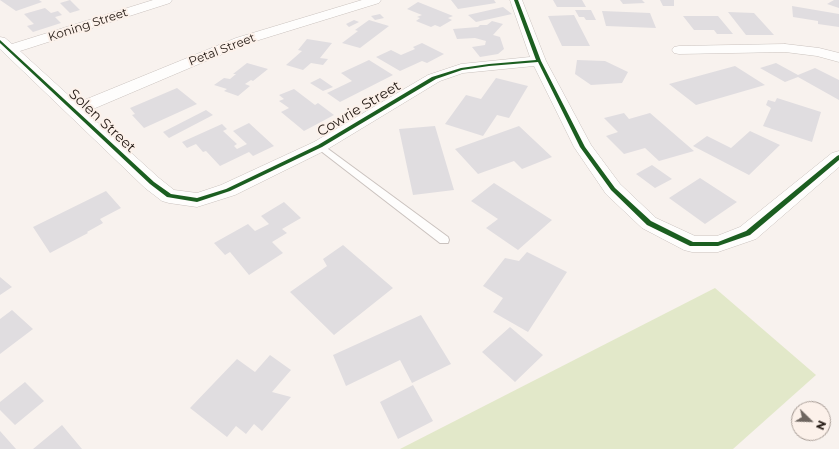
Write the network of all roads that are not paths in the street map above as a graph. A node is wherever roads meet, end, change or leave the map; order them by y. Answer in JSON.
{"nodes":[{"id":1,"x":166,"y":0,"type":"edge"},
{"id":2,"x":375,"y":0,"type":"edge"},
{"id":3,"x":516,"y":0,"type":"edge"},
{"id":4,"x":5,"y":46,"type":"edge"},
{"id":5,"x":680,"y":50,"type":"dead end"},
{"id":6,"x":839,"y":58,"type":"edge"},
{"id":7,"x":539,"y":61,"type":"junction"},
{"id":8,"x":73,"y":111,"type":"junction"},
{"id":9,"x":320,"y":146,"type":"junction"},
{"id":10,"x":839,"y":157,"type":"edge"},
{"id":11,"x":197,"y":200,"type":"joint"},
{"id":12,"x":444,"y":240,"type":"dead end"}],
"edges":[{"from":1,"to":4,"type":"street","name":"Koning Street"},
{"from":2,"to":8,"type":"street","name":"Petal Street"},
{"from":3,"to":7,"type":"street"},
{"from":4,"to":8,"type":"street","name":"Solen Street"},
{"from":5,"to":6,"type":"street"},
{"from":7,"to":9,"type":"street","name":"Cowrie Street"},
{"from":7,"to":10,"type":"street"},
{"from":8,"to":11,"type":"street","name":"Solen Street"},
{"from":9,"to":11,"type":"street","name":"Cowrie Street"},
{"from":9,"to":12,"type":"lane","name":"Cowrie Street"}]}
